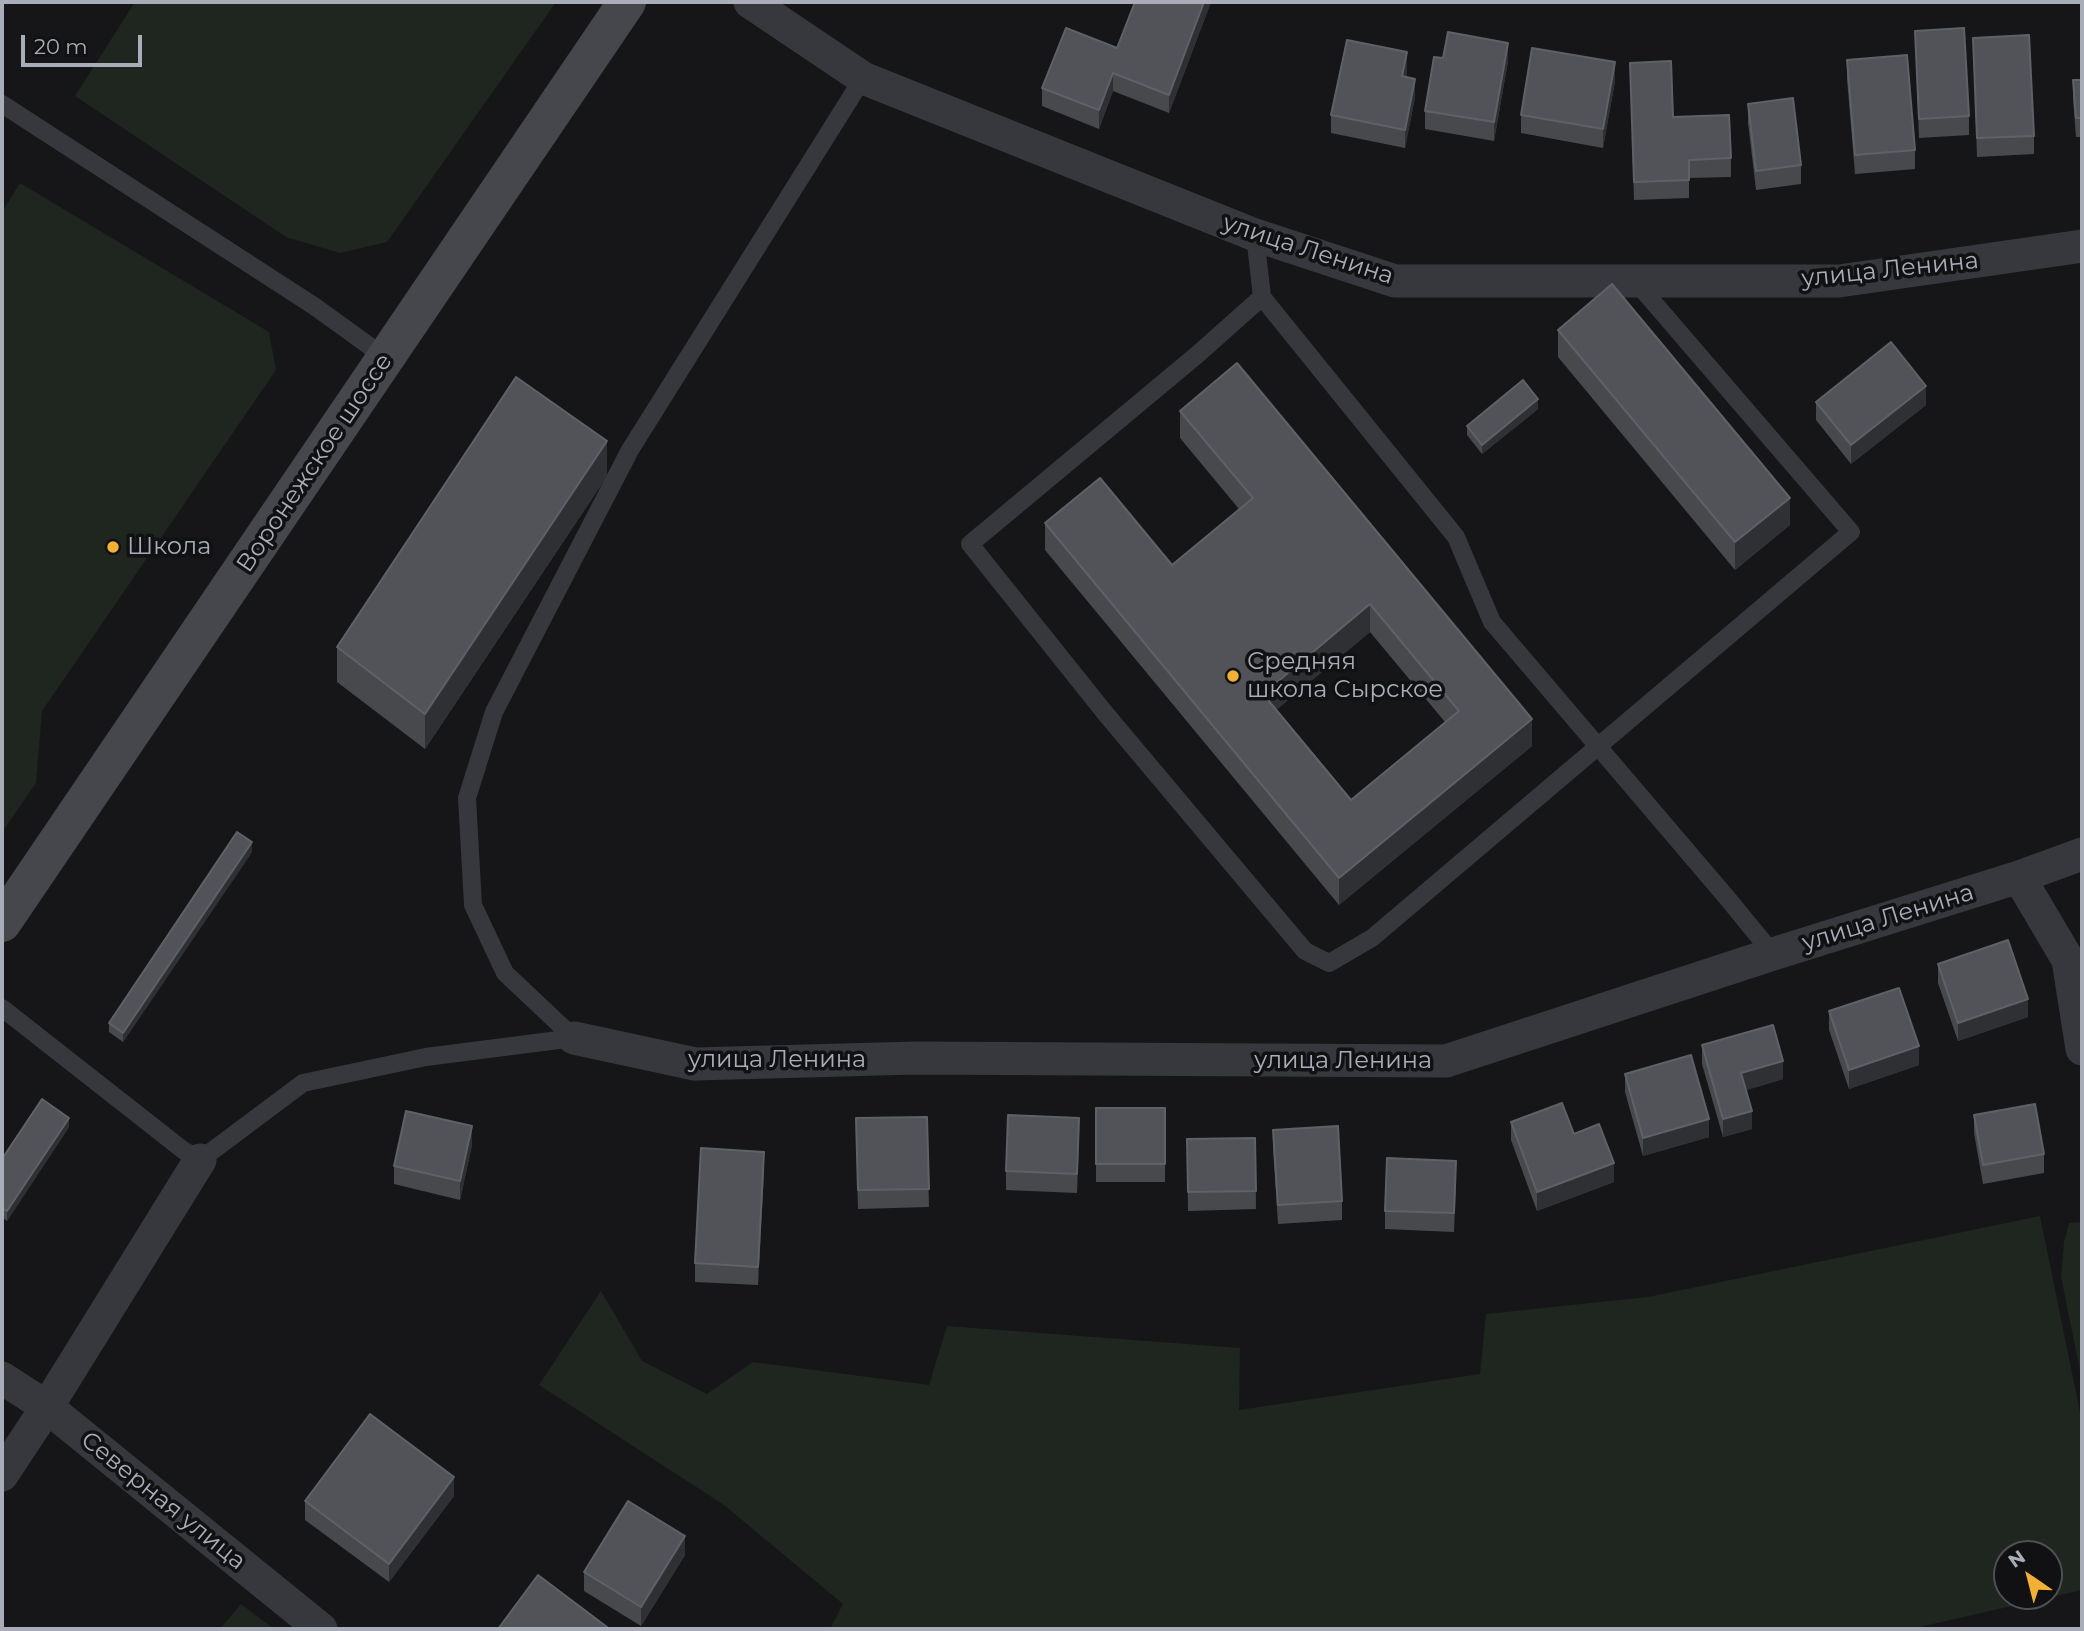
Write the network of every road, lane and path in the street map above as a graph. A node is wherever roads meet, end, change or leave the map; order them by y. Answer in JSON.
{"nodes":[{"id":1,"x":627,"y":2,"type":"edge"},
{"id":2,"x":750,"y":2,"type":"edge"},
{"id":3,"x":863,"y":78,"type":"junction"},
{"id":4,"x":2,"y":104,"type":"edge"},
{"id":5,"x":1255,"y":235,"type":"junction"},
{"id":6,"x":2082,"y":246,"type":"edge"},
{"id":7,"x":1636,"y":282,"type":"junction"},
{"id":8,"x":1262,"y":297,"type":"junction"},
{"id":9,"x":386,"y":358,"type":"junction"},
{"id":10,"x":1599,"y":747,"type":"junction"},
{"id":11,"x":2082,"y":854,"type":"edge"},
{"id":12,"x":2020,"y":877,"type":"junction"},
{"id":13,"x":2,"y":923,"type":"edge"},
{"id":14,"x":1773,"y":954,"type":"junction"},
{"id":15,"x":2,"y":1008,"type":"edge"},
{"id":16,"x":574,"y":1038,"type":"junction"},
{"id":17,"x":2082,"y":1049,"type":"edge"},
{"id":18,"x":200,"y":1160,"type":"junction"},
{"id":19,"x":2,"y":1378,"type":"edge"},
{"id":20,"x":47,"y":1407,"type":"junction"},
{"id":21,"x":2,"y":1475,"type":"edge"},
{"id":22,"x":321,"y":1629,"type":"edge"}],
"edges":[{"from":1,"to":9,"type":"main road","name":"Воронежское шоссе"},
{"from":2,"to":3,"type":"street","name":"улица Ленина"},
{"from":3,"to":5,"type":"street","name":"улица Ленина"},
{"from":3,"to":16,"type":"lane"},
{"from":4,"to":9,"type":"lane"},
{"from":5,"to":7,"type":"street","name":"улица Ленина"},
{"from":5,"to":8,"type":"lane"},
{"from":6,"to":7,"type":"street","name":"улица Ленина"},
{"from":7,"to":10,"type":"lane"},
{"from":8,"to":10,"type":"lane"},
{"from":8,"to":10,"type":"lane"},
{"from":9,"to":13,"type":"main road","name":"Воронежское шоссе"},
{"from":10,"to":14,"type":"lane"},
{"from":11,"to":12,"type":"street","name":"улица Ленина"},
{"from":12,"to":14,"type":"street","name":"улица Ленина"},
{"from":12,"to":17,"type":"street"},
{"from":14,"to":16,"type":"street","name":"улица Ленина"},
{"from":15,"to":18,"type":"lane"},
{"from":16,"to":18,"type":"lane"},
{"from":18,"to":20,"type":"street"},
{"from":19,"to":20,"type":"street","name":"Северная улица"},
{"from":20,"to":21,"type":"street"},
{"from":20,"to":22,"type":"street","name":"Северная улица"}]}
